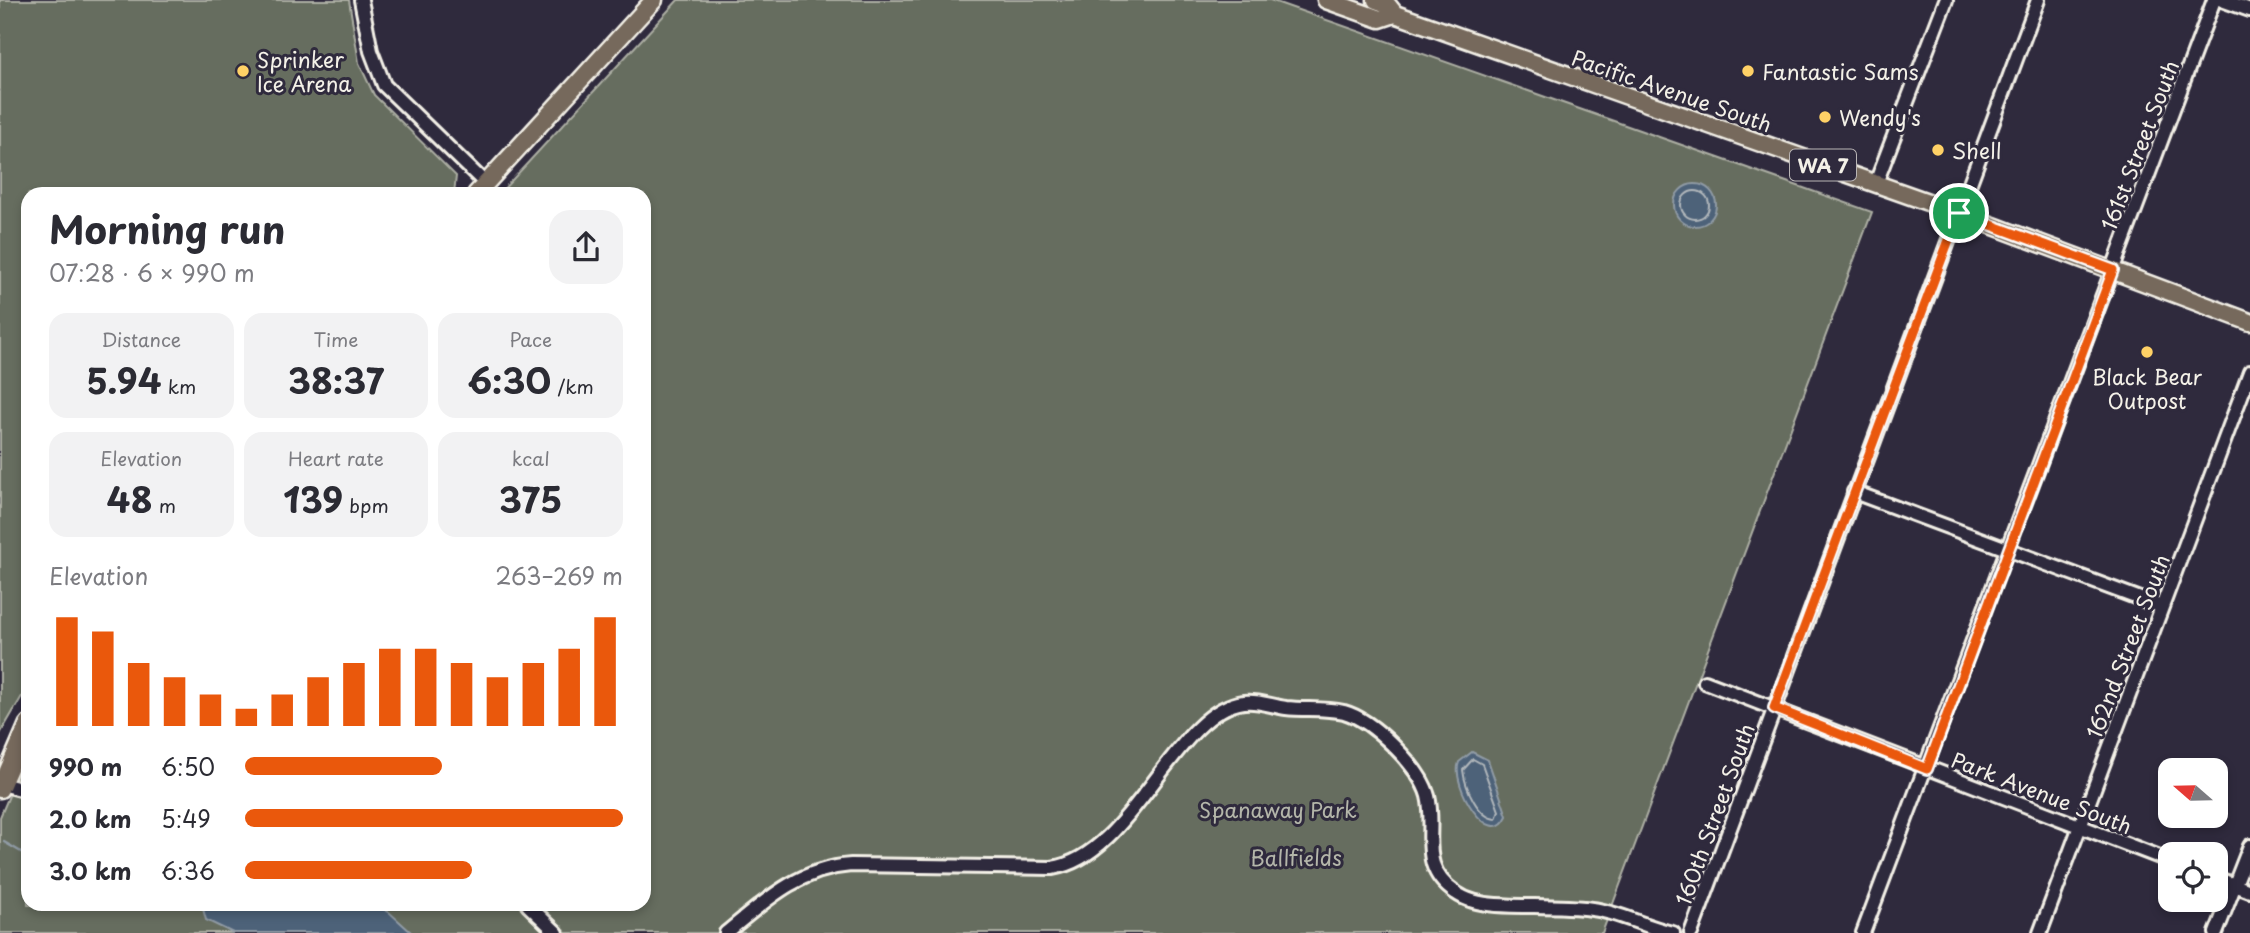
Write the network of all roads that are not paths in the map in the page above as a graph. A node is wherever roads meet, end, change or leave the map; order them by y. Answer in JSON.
{"nodes":[{"id":1,"x":361,"y":0,"type":"edge"},
{"id":2,"x":654,"y":0,"type":"edge"},
{"id":3,"x":1326,"y":0,"type":"edge"},
{"id":4,"x":1376,"y":0,"type":"edge"},
{"id":5,"x":1946,"y":0,"type":"edge"},
{"id":6,"x":2038,"y":0,"type":"edge"},
{"id":7,"x":2214,"y":0,"type":"edge"},
{"id":8,"x":2222,"y":0,"type":"edge"},
{"id":9,"x":2250,"y":10,"type":"edge"},
{"id":10,"x":1395,"y":14,"type":"junction"},
{"id":11,"x":1876,"y":183,"type":"junction"},
{"id":12,"x":479,"y":187,"type":"edge"},
{"id":13,"x":483,"y":187,"type":"edge"},
{"id":14,"x":1959,"y":213,"type":"junction"},
{"id":15,"x":2113,"y":270,"type":"junction"},
{"id":16,"x":2250,"y":322,"type":"edge"},
{"id":17,"x":2250,"y":372,"type":"edge"},
{"id":18,"x":1854,"y":492,"type":"junction"},
{"id":19,"x":2009,"y":548,"type":"junction"},
{"id":20,"x":2162,"y":607,"type":"junction"},
{"id":21,"x":1705,"y":682,"type":"dead end"},
{"id":22,"x":1774,"y":708,"type":"junction"},
{"id":23,"x":21,"y":740,"type":"edge"},
{"id":24,"x":1927,"y":769,"type":"junction"},
{"id":25,"x":1,"y":787,"type":"edge"},
{"id":26,"x":21,"y":790,"type":"edge"},
{"id":27,"x":2080,"y":828,"type":"junction"},
{"id":28,"x":2250,"y":846,"type":"edge"},
{"id":29,"x":2158,"y":857,"type":"edge"},
{"id":30,"x":2228,"y":882,"type":"edge"},
{"id":31,"x":2235,"y":885,"type":"junction"},
{"id":32,"x":2250,"y":891,"type":"edge"},
{"id":33,"x":534,"y":911,"type":"edge"},
{"id":34,"x":557,"y":933,"type":"edge"},
{"id":35,"x":726,"y":933,"type":"edge"},
{"id":36,"x":1673,"y":933,"type":"edge"},
{"id":37,"x":1691,"y":933,"type":"edge"},
{"id":38,"x":1863,"y":933,"type":"edge"},
{"id":39,"x":2040,"y":933,"type":"edge"},
{"id":40,"x":2216,"y":933,"type":"edge"}],
"edges":[{"from":1,"to":12,"type":"street"},
{"from":2,"to":13,"type":"main road"},
{"from":3,"to":10,"type":"main road","name":"Pacific Avenue South","number":"WA 7"},
{"from":4,"to":10,"type":"main road","name":"Pacific Avenue South","number":"WA 7"},
{"from":5,"to":11,"type":"street"},
{"from":6,"to":14,"type":"street","name":"160th Street South"},
{"from":7,"to":15,"type":"street","name":"161st Street South"},
{"from":8,"to":9,"type":"street"},
{"from":10,"to":11,"type":"main road","name":"Pacific Avenue South","number":"WA 7"},
{"from":11,"to":14,"type":"main road","name":"Pacific Avenue South","number":"WA 7"},
{"from":14,"to":15,"type":"main road","name":"Pacific Avenue South","number":"WA 7"},
{"from":14,"to":18,"type":"street","name":"160th Street South"},
{"from":15,"to":16,"type":"main road","name":"Pacific Avenue South","number":"WA 7"},
{"from":15,"to":19,"type":"street","name":"161st Street South"},
{"from":17,"to":20,"type":"street","name":"162nd Street South"},
{"from":18,"to":19,"type":"street"},
{"from":18,"to":22,"type":"street","name":"160th Street South"},
{"from":19,"to":20,"type":"street"},
{"from":19,"to":24,"type":"street","name":"161st Street South"},
{"from":20,"to":27,"type":"street","name":"162nd Street South"},
{"from":21,"to":22,"type":"street","name":"Park Avenue South"},
{"from":22,"to":24,"type":"street","name":"Park Avenue South"},
{"from":22,"to":37,"type":"street","name":"160th Street South"},
{"from":23,"to":25,"type":"main road"},
{"from":24,"to":27,"type":"street","name":"Park Avenue South"},
{"from":24,"to":38,"type":"street","name":"161st Street South"},
{"from":25,"to":26,"type":"street"},
{"from":27,"to":29,"type":"street","name":"Park Avenue South"},
{"from":27,"to":39,"type":"street","name":"162nd Street South"},
{"from":28,"to":31,"type":"street"},
{"from":30,"to":31,"type":"street"},
{"from":31,"to":32,"type":"street"},
{"from":31,"to":40,"type":"street"},
{"from":33,"to":34,"type":"street"},
{"from":35,"to":36,"type":"street"}]}
